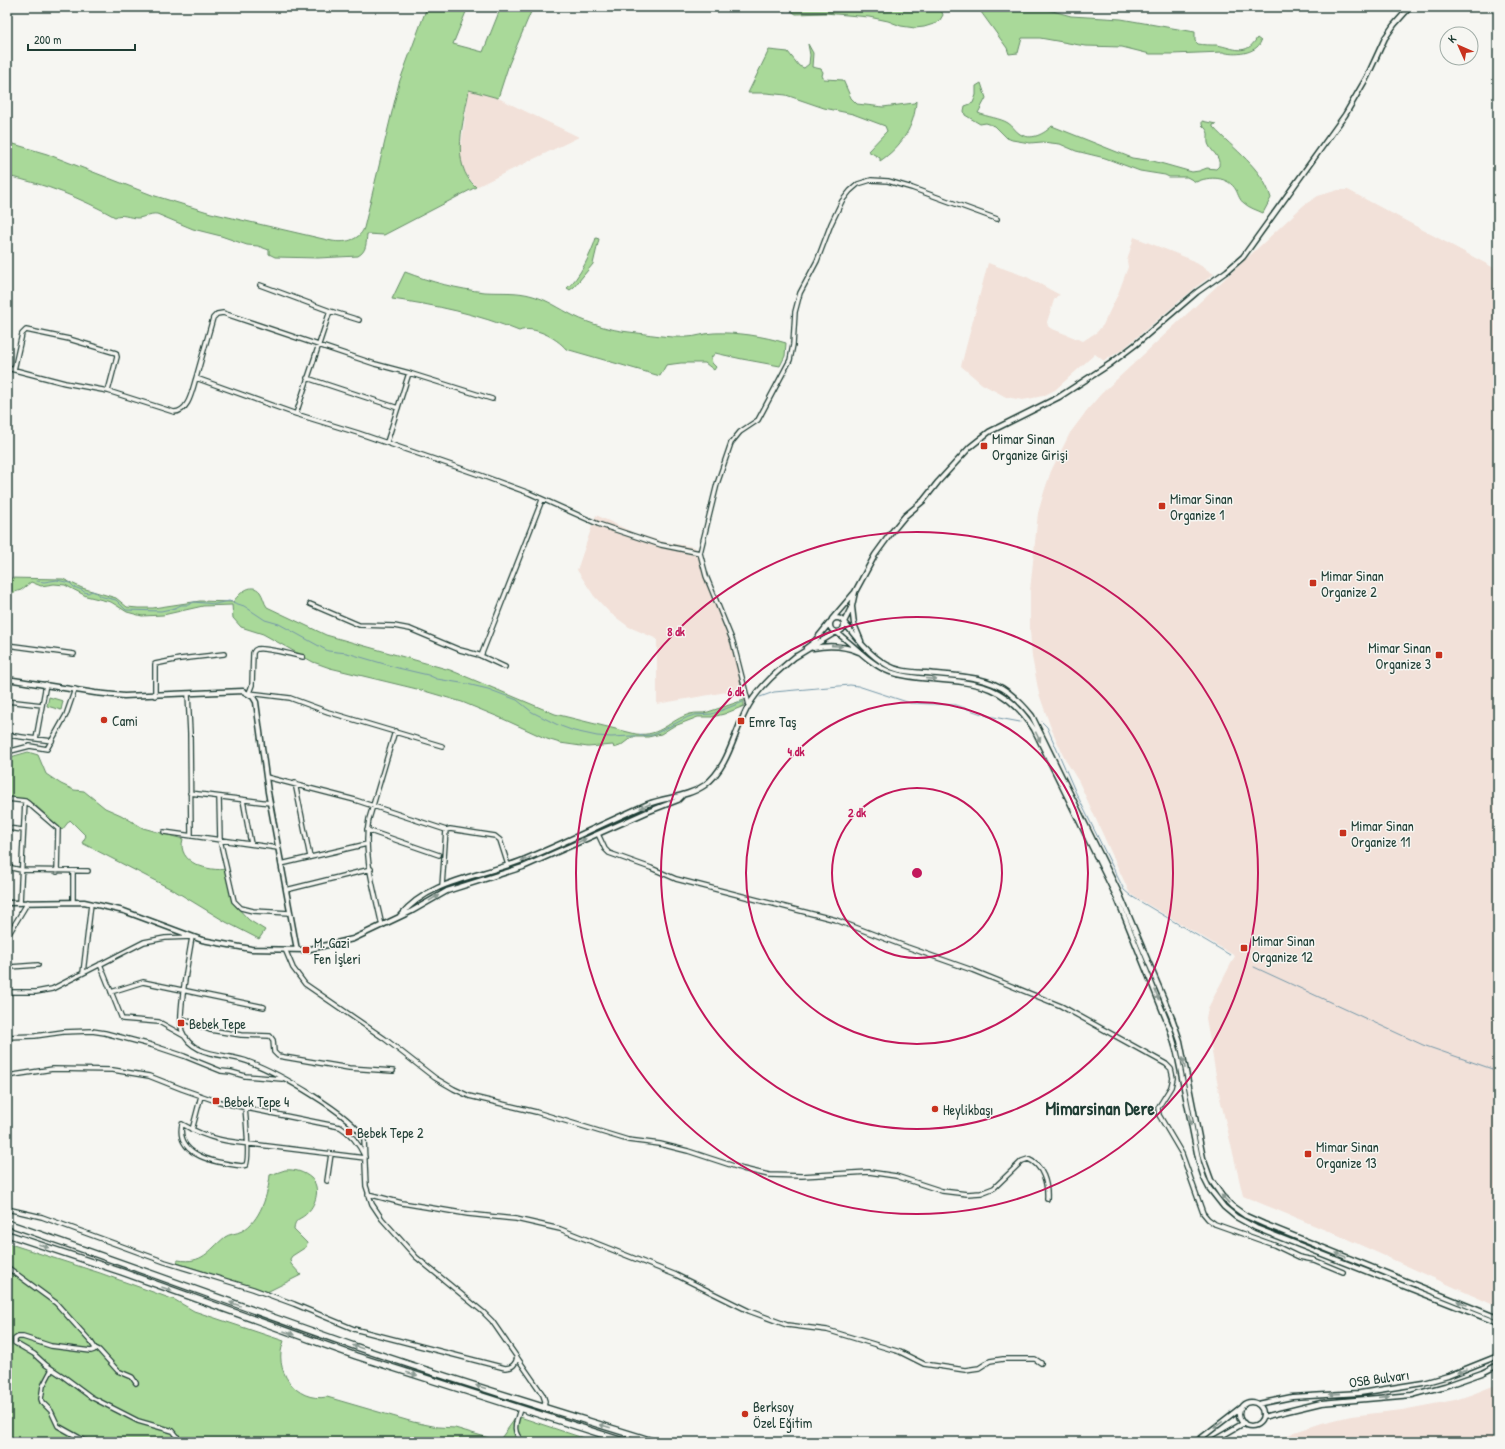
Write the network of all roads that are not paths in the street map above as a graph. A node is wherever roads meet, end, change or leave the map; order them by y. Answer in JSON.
{"nodes":[{"id":1,"x":1410,"y":7,"type":"edge"},
{"id":2,"x":996,"y":219,"type":"dead end"},
{"id":3,"x":260,"y":284,"type":"dead end"},
{"id":4,"x":330,"y":311,"type":"junction"},
{"id":5,"x":359,"y":320,"type":"dead end"},
{"id":6,"x":319,"y":346,"type":"junction"},
{"id":7,"x":7,"y":368,"type":"edge"},
{"id":8,"x":14,"y":370,"type":"junction"},
{"id":9,"x":410,"y":374,"type":"junction"},
{"id":10,"x":196,"y":378,"type":"junction"},
{"id":11,"x":307,"y":378,"type":"junction"},
{"id":12,"x":108,"y":391,"type":"junction"},
{"id":13,"x":492,"y":399,"type":"dead end"},
{"id":14,"x":398,"y":408,"type":"junction"},
{"id":15,"x":296,"y":414,"type":"junction"},
{"id":16,"x":387,"y":442,"type":"junction"},
{"id":17,"x":542,"y":500,"type":"junction"},
{"id":18,"x":700,"y":553,"type":"junction"},
{"id":19,"x":854,"y":592,"type":"junction"},
{"id":20,"x":310,"y":604,"type":"dead end"},
{"id":21,"x":852,"y":606,"type":"junction"},
{"id":22,"x":831,"y":620,"type":"junction"},
{"id":23,"x":844,"y":622,"type":"junction"},
{"id":24,"x":836,"y":632,"type":"junction"},
{"id":25,"x":862,"y":645,"type":"junction"},
{"id":26,"x":7,"y":646,"type":"edge"},
{"id":27,"x":810,"y":648,"type":"junction"},
{"id":28,"x":74,"y":654,"type":"dead end"},
{"id":29,"x":224,"y":654,"type":"dead end"},
{"id":30,"x":862,"y":654,"type":"junction"},
{"id":31,"x":303,"y":656,"type":"dead end"},
{"id":32,"x":481,"y":656,"type":"junction"},
{"id":33,"x":795,"y":657,"type":"junction"},
{"id":34,"x":505,"y":667,"type":"dead end"},
{"id":35,"x":7,"y":679,"type":"edge"},
{"id":36,"x":46,"y":684,"type":"junction"},
{"id":37,"x":75,"y":690,"type":"junction"},
{"id":38,"x":249,"y":693,"type":"junction"},
{"id":39,"x":188,"y":694,"type":"junction"},
{"id":40,"x":155,"y":696,"type":"junction"},
{"id":41,"x":7,"y":700,"type":"edge"},
{"id":42,"x":749,"y":705,"type":"junction"},
{"id":43,"x":42,"y":706,"type":"junction"},
{"id":44,"x":395,"y":731,"type":"junction"},
{"id":45,"x":7,"y":735,"type":"edge"},
{"id":46,"x":36,"y":740,"type":"junction"},
{"id":47,"x":52,"y":741,"type":"junction"},
{"id":48,"x":442,"y":746,"type":"dead end"},
{"id":49,"x":7,"y":752,"type":"edge"},
{"id":50,"x":266,"y":777,"type":"junction"},
{"id":51,"x":295,"y":783,"type":"junction"},
{"id":52,"x":190,"y":792,"type":"junction"},
{"id":53,"x":682,"y":796,"type":"junction"},
{"id":54,"x":220,"y":797,"type":"junction"},
{"id":55,"x":7,"y":799,"type":"edge"},
{"id":56,"x":243,"y":800,"type":"junction"},
{"id":57,"x":25,"y":802,"type":"junction"},
{"id":58,"x":270,"y":803,"type":"junction"},
{"id":59,"x":373,"y":805,"type":"junction"},
{"id":60,"x":7,"y":828,"type":"edge"},
{"id":61,"x":24,"y":830,"type":"junction"},
{"id":62,"x":367,"y":830,"type":"junction"},
{"id":63,"x":446,"y":830,"type":"junction"},
{"id":64,"x":164,"y":832,"type":"dead end"},
{"id":65,"x":598,"y":834,"type":"junction"},
{"id":66,"x":191,"y":836,"type":"junction"},
{"id":67,"x":220,"y":840,"type":"junction"},
{"id":68,"x":251,"y":844,"type":"junction"},
{"id":69,"x":367,"y":844,"type":"junction"},
{"id":70,"x":278,"y":848,"type":"junction"},
{"id":71,"x":439,"y":854,"type":"dead end"},
{"id":72,"x":310,"y":857,"type":"junction"},
{"id":73,"x":281,"y":864,"type":"junction"},
{"id":74,"x":508,"y":865,"type":"junction"},
{"id":75,"x":7,"y":867,"type":"edge"},
{"id":76,"x":370,"y":869,"type":"junction"},
{"id":77,"x":21,"y":870,"type":"junction"},
{"id":78,"x":73,"y":871,"type":"junction"},
{"id":79,"x":57,"y":872,"type":"junction"},
{"id":80,"x":88,"y":872,"type":"dead end"},
{"id":81,"x":442,"y":886,"type":"junction"},
{"id":82,"x":286,"y":890,"type":"junction"},
{"id":83,"x":28,"y":902,"type":"junction"},
{"id":84,"x":73,"y":902,"type":"junction"},
{"id":85,"x":7,"y":903,"type":"edge"},
{"id":86,"x":20,"y":903,"type":"junction"},
{"id":87,"x":91,"y":904,"type":"junction"},
{"id":88,"x":290,"y":912,"type":"junction"},
{"id":89,"x":400,"y":916,"type":"junction"},
{"id":90,"x":382,"y":926,"type":"junction"},
{"id":91,"x":7,"y":937,"type":"edge"},
{"id":92,"x":192,"y":937,"type":"junction"},
{"id":93,"x":284,"y":950,"type":"junction"},
{"id":94,"x":297,"y":950,"type":"junction"},
{"id":95,"x":38,"y":964,"type":"dead end"},
{"id":96,"x":100,"y":964,"type":"junction"},
{"id":97,"x":7,"y":971,"type":"edge"},
{"id":98,"x":83,"y":973,"type":"junction"},
{"id":99,"x":7,"y":992,"type":"edge"},
{"id":100,"x":111,"y":992,"type":"junction"},
{"id":101,"x":184,"y":992,"type":"junction"},
{"id":102,"x":264,"y":1008,"type":"dead end"},
{"id":103,"x":181,"y":1018,"type":"junction"},
{"id":104,"x":7,"y":1037,"type":"edge"},
{"id":105,"x":186,"y":1037,"type":"junction"},
{"id":106,"x":393,"y":1071,"type":"dead end"},
{"id":107,"x":7,"y":1076,"type":"edge"},
{"id":108,"x":284,"y":1080,"type":"junction"},
{"id":109,"x":201,"y":1096,"type":"junction"},
{"id":110,"x":245,"y":1108,"type":"junction"},
{"id":111,"x":192,"y":1130,"type":"junction"},
{"id":112,"x":247,"y":1144,"type":"junction"},
{"id":113,"x":331,"y":1154,"type":"junction"},
{"id":114,"x":365,"y":1158,"type":"junction"},
{"id":115,"x":327,"y":1181,"type":"dead end"},
{"id":116,"x":368,"y":1194,"type":"junction"},
{"id":117,"x":1047,"y":1199,"type":"dead end"},
{"id":118,"x":7,"y":1209,"type":"edge"},
{"id":119,"x":7,"y":1223,"type":"edge"},
{"id":120,"x":7,"y":1234,"type":"edge"},
{"id":121,"x":7,"y":1267,"type":"edge"},
{"id":122,"x":1343,"y":1272,"type":"dead end"},
{"id":123,"x":1498,"y":1318,"type":"edge"},
{"id":124,"x":1498,"y":1323,"type":"edge"},
{"id":125,"x":94,"y":1348,"type":"junction"},
{"id":126,"x":1498,"y":1356,"type":"edge"},
{"id":127,"x":517,"y":1357,"type":"junction"},
{"id":128,"x":1041,"y":1363,"type":"dead end"},
{"id":129,"x":1498,"y":1365,"type":"edge"},
{"id":130,"x":52,"y":1369,"type":"junction"},
{"id":131,"x":136,"y":1383,"type":"dead end"},
{"id":132,"x":1258,"y":1404,"type":"junction"},
{"id":133,"x":544,"y":1408,"type":"junction"},
{"id":134,"x":1241,"y":1408,"type":"junction"},
{"id":135,"x":520,"y":1409,"type":"junction"},
{"id":136,"x":1263,"y":1417,"type":"junction"},
{"id":137,"x":1244,"y":1424,"type":"junction"},
{"id":138,"x":87,"y":1442,"type":"edge"},
{"id":139,"x":178,"y":1442,"type":"edge"},
{"id":140,"x":523,"y":1442,"type":"edge"},
{"id":141,"x":626,"y":1442,"type":"edge"},
{"id":142,"x":656,"y":1442,"type":"edge"},
{"id":143,"x":1196,"y":1442,"type":"edge"},
{"id":144,"x":1211,"y":1442,"type":"edge"}],
"edges":[{"from":1,"to":19,"type":"street"},
{"from":2,"to":18,"type":"street"},
{"from":3,"to":4,"type":"street"},
{"from":4,"to":5,"type":"street"},
{"from":4,"to":6,"type":"street"},
{"from":6,"to":9,"type":"street"},
{"from":6,"to":10,"type":"street"},
{"from":6,"to":11,"type":"street"},
{"from":7,"to":8,"type":"street"},
{"from":8,"to":12,"type":"street"},
{"from":8,"to":12,"type":"street"},
{"from":9,"to":13,"type":"street"},
{"from":9,"to":14,"type":"street"},
{"from":10,"to":12,"type":"street"},
{"from":10,"to":15,"type":"street"},
{"from":11,"to":14,"type":"street"},
{"from":11,"to":15,"type":"street"},
{"from":14,"to":16,"type":"street"},
{"from":15,"to":16,"type":"street"},
{"from":16,"to":17,"type":"street"},
{"from":17,"to":18,"type":"street"},
{"from":17,"to":32,"type":"street"},
{"from":18,"to":42,"type":"street"},
{"from":19,"to":21,"type":"street"},
{"from":19,"to":22,"type":"street"},
{"from":20,"to":32,"type":"street"},
{"from":21,"to":23,"type":"street"},
{"from":21,"to":25,"type":"street"},
{"from":22,"to":23,"type":"street"},
{"from":22,"to":24,"type":"street"},
{"from":22,"to":33,"type":"street"},
{"from":23,"to":24,"type":"street"},
{"from":23,"to":25,"type":"street"},
{"from":24,"to":27,"type":"street"},
{"from":24,"to":30,"type":"street"},
{"from":123,"to":25,"type":"street","one_way":true},
{"from":26,"to":28,"type":"street"},
{"from":27,"to":30,"type":"street","one_way":true},
{"from":27,"to":33,"type":"street"},
{"from":29,"to":40,"type":"street"},
{"from":30,"to":124,"type":"street","one_way":true},
{"from":31,"to":38,"type":"street"},
{"from":32,"to":34,"type":"street"},
{"from":33,"to":42,"type":"street"},
{"from":35,"to":36,"type":"street"},
{"from":36,"to":37,"type":"street"},
{"from":36,"to":43,"type":"street"},
{"from":37,"to":40,"type":"street"},
{"from":37,"to":47,"type":"street"},
{"from":38,"to":39,"type":"street"},
{"from":38,"to":44,"type":"street"},
{"from":38,"to":50,"type":"street"},
{"from":39,"to":40,"type":"street"},
{"from":39,"to":52,"type":"street"},
{"from":41,"to":43,"type":"street"},
{"from":42,"to":53,"type":"street"},
{"from":43,"to":46,"type":"street"},
{"from":44,"to":48,"type":"street"},
{"from":44,"to":59,"type":"street"},
{"from":45,"to":46,"type":"street"},
{"from":46,"to":47,"type":"street"},
{"from":47,"to":49,"type":"street"},
{"from":50,"to":51,"type":"street"},
{"from":50,"to":58,"type":"street"},
{"from":51,"to":59,"type":"street"},
{"from":51,"to":72,"type":"street"},
{"from":52,"to":54,"type":"street"},
{"from":52,"to":66,"type":"street"},
{"from":53,"to":65,"type":"street"},
{"from":53,"to":74,"type":"street","one_way":true},
{"from":54,"to":56,"type":"street"},
{"from":54,"to":67,"type":"street"},
{"from":55,"to":57,"type":"street"},
{"from":56,"to":58,"type":"street"},
{"from":56,"to":68,"type":"street"},
{"from":57,"to":61,"type":"street"},
{"from":57,"to":79,"type":"street"},
{"from":58,"to":70,"type":"street"},
{"from":59,"to":62,"type":"street"},
{"from":59,"to":63,"type":"street"},
{"from":60,"to":61,"type":"street"},
{"from":61,"to":77,"type":"street"},
{"from":62,"to":69,"type":"street"},
{"from":62,"to":71,"type":"street"},
{"from":63,"to":74,"type":"street"},
{"from":63,"to":81,"type":"street"},
{"from":64,"to":66,"type":"street"},
{"from":89,"to":65,"type":"street","one_way":true},
{"from":65,"to":122,"type":"street"},
{"from":66,"to":67,"type":"street"},
{"from":67,"to":68,"type":"street"},
{"from":67,"to":88,"type":"street"},
{"from":68,"to":70,"type":"street"},
{"from":69,"to":72,"type":"street"},
{"from":69,"to":76,"type":"street"},
{"from":70,"to":73,"type":"street"},
{"from":72,"to":73,"type":"street"},
{"from":73,"to":82,"type":"street"},
{"from":74,"to":81,"type":"street"},
{"from":75,"to":77,"type":"street"},
{"from":76,"to":82,"type":"street"},
{"from":76,"to":90,"type":"street"},
{"from":77,"to":79,"type":"street"},
{"from":77,"to":86,"type":"street"},
{"from":78,"to":79,"type":"street"},
{"from":78,"to":80,"type":"street"},
{"from":78,"to":84,"type":"street"},
{"from":81,"to":89,"type":"street"},
{"from":82,"to":88,"type":"street"},
{"from":83,"to":84,"type":"street"},
{"from":83,"to":86,"type":"street"},
{"from":83,"to":91,"type":"street"},
{"from":84,"to":87,"type":"street"},
{"from":85,"to":86,"type":"street"},
{"from":87,"to":92,"type":"street"},
{"from":87,"to":98,"type":"street"},
{"from":88,"to":94,"type":"street"},
{"from":89,"to":90,"type":"street"},
{"from":90,"to":94,"type":"street"},
{"from":92,"to":93,"type":"street"},
{"from":92,"to":96,"type":"street"},
{"from":92,"to":101,"type":"street"},
{"from":93,"to":94,"type":"street"},
{"from":93,"to":117,"type":"street"},
{"from":95,"to":97,"type":"street"},
{"from":96,"to":98,"type":"street"},
{"from":96,"to":100,"type":"street"},
{"from":98,"to":99,"type":"street"},
{"from":100,"to":101,"type":"street"},
{"from":100,"to":105,"type":"street"},
{"from":101,"to":102,"type":"street"},
{"from":101,"to":103,"type":"street"},
{"from":103,"to":105,"type":"street"},
{"from":103,"to":106,"type":"street"},
{"from":104,"to":108,"type":"street"},
{"from":105,"to":108,"type":"street"},
{"from":107,"to":109,"type":"street"},
{"from":108,"to":114,"type":"street"},
{"from":109,"to":110,"type":"street"},
{"from":109,"to":111,"type":"street"},
{"from":110,"to":112,"type":"street"},
{"from":110,"to":114,"type":"street"},
{"from":111,"to":112,"type":"street"},
{"from":111,"to":112,"type":"street"},
{"from":112,"to":113,"type":"street"},
{"from":113,"to":114,"type":"street"},
{"from":113,"to":115,"type":"street"},
{"from":114,"to":116,"type":"street"},
{"from":116,"to":127,"type":"street"},
{"from":116,"to":128,"type":"street"},
{"from":118,"to":127,"type":"street"},
{"from":133,"to":119,"type":"highway","one_way":true},
{"from":120,"to":135,"type":"highway","one_way":true},
{"from":121,"to":125,"type":"street"},
{"from":125,"to":130,"type":"street"},
{"from":125,"to":131,"type":"street"},
{"from":126,"to":132,"type":"street","name":"OSB Bulvarı","one_way":true},
{"from":127,"to":133,"type":"street"},
{"from":136,"to":129,"type":"street","name":"OSB Bulvarı","one_way":true},
{"from":130,"to":138,"type":"street"},
{"from":130,"to":139,"type":"street"},
{"from":132,"to":134,"type":"street","name":"OSB Bulvarı"},
{"from":132,"to":136,"type":"street"},
{"from":142,"to":133,"type":"highway","one_way":true},
{"from":134,"to":137,"type":"street"},
{"from":134,"to":143,"type":"street","one_way":true},
{"from":135,"to":140,"type":"street"},
{"from":135,"to":141,"type":"highway"},
{"from":136,"to":137,"type":"street","name":"OSB Bulvarı"},
{"from":137,"to":144,"type":"street","name":"OSB Bulvarı"}]}
